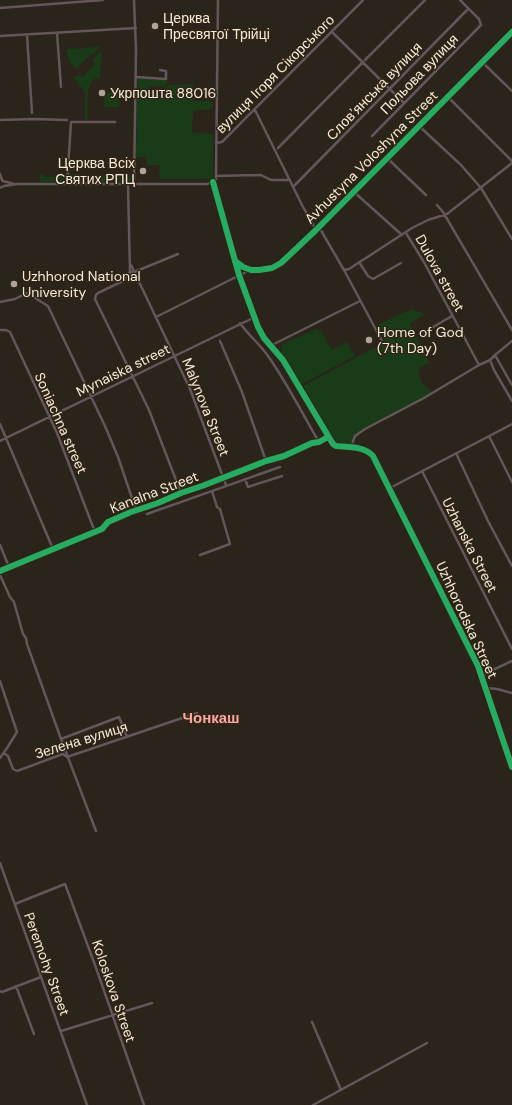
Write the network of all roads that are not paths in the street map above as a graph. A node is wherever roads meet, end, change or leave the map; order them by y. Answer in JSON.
{"nodes":[{"id":1,"x":103,"y":0,"type":"edge"},
{"id":2,"x":134,"y":0,"type":"edge"},
{"id":3,"x":218,"y":0,"type":"edge"},
{"id":4,"x":363,"y":0,"type":"edge"},
{"id":5,"x":425,"y":0,"type":"edge"},
{"id":6,"x":460,"y":0,"type":"edge"},
{"id":7,"x":0,"y":8,"type":"edge"},
{"id":8,"x":468,"y":9,"type":"junction"},
{"id":9,"x":136,"y":28,"type":"junction"},
{"id":10,"x":332,"y":32,"type":"junction"},
{"id":11,"x":57,"y":33,"type":"junction"},
{"id":12,"x":512,"y":34,"type":"edge"},
{"id":13,"x":27,"y":35,"type":"junction"},
{"id":14,"x":0,"y":36,"type":"edge"},
{"id":15,"x":364,"y":61,"type":"junction"},
{"id":16,"x":482,"y":62,"type":"junction"},
{"id":17,"x":160,"y":70,"type":"dead end"},
{"id":18,"x":136,"y":77,"type":"junction"},
{"id":19,"x":61,"y":87,"type":"dead end"},
{"id":20,"x":389,"y":89,"type":"junction"},
{"id":21,"x":512,"y":91,"type":"edge"},
{"id":22,"x":448,"y":97,"type":"junction"},
{"id":23,"x":404,"y":103,"type":"junction"},
{"id":24,"x":255,"y":110,"type":"junction"},
{"id":25,"x":32,"y":113,"type":"dead end"},
{"id":26,"x":0,"y":120,"type":"edge"},
{"id":27,"x":67,"y":120,"type":"dead end"},
{"id":28,"x":115,"y":122,"type":"dead end"},
{"id":29,"x":419,"y":126,"type":"junction"},
{"id":30,"x":372,"y":136,"type":"dead end"},
{"id":31,"x":216,"y":143,"type":"junction"},
{"id":32,"x":278,"y":148,"type":"dead end"},
{"id":33,"x":387,"y":158,"type":"junction"},
{"id":34,"x":512,"y":162,"type":"edge"},
{"id":35,"x":0,"y":174,"type":"edge"},
{"id":36,"x":216,"y":176,"type":"junction"},
{"id":37,"x":1,"y":180,"type":"edge"},
{"id":38,"x":290,"y":180,"type":"junction"},
{"id":39,"x":213,"y":182,"type":"junction"},
{"id":40,"x":16,"y":184,"type":"junction"},
{"id":41,"x":67,"y":184,"type":"junction"},
{"id":42,"x":134,"y":184,"type":"junction"},
{"id":43,"x":128,"y":185,"type":"junction"},
{"id":44,"x":1,"y":187,"type":"edge"},
{"id":45,"x":293,"y":187,"type":"junction"},
{"id":46,"x":481,"y":188,"type":"junction"},
{"id":47,"x":354,"y":192,"type":"junction"},
{"id":48,"x":426,"y":195,"type":"dead end"},
{"id":49,"x":437,"y":205,"type":"dead end"},
{"id":50,"x":444,"y":215,"type":"junction"},
{"id":51,"x":319,"y":227,"type":"junction"},
{"id":52,"x":316,"y":230,"type":"junction"},
{"id":53,"x":406,"y":233,"type":"junction"},
{"id":54,"x":402,"y":235,"type":"junction"},
{"id":55,"x":512,"y":239,"type":"edge"},
{"id":56,"x":178,"y":254,"type":"dead end"},
{"id":57,"x":235,"y":261,"type":"junction"},
{"id":58,"x":130,"y":262,"type":"junction"},
{"id":59,"x":359,"y":262,"type":"junction"},
{"id":60,"x":401,"y":263,"type":"dead end"},
{"id":61,"x":251,"y":270,"type":"junction"},
{"id":62,"x":344,"y":270,"type":"junction"},
{"id":63,"x":130,"y":272,"type":"junction"},
{"id":64,"x":134,"y":272,"type":"junction"},
{"id":65,"x":239,"y":275,"type":"junction"},
{"id":66,"x":360,"y":301,"type":"junction"},
{"id":67,"x":0,"y":302,"type":"edge"},
{"id":68,"x":452,"y":316,"type":"junction"},
{"id":69,"x":156,"y":317,"type":"junction"},
{"id":70,"x":255,"y":317,"type":"junction"},
{"id":71,"x":240,"y":323,"type":"junction"},
{"id":72,"x":433,"y":327,"type":"dead end"},
{"id":73,"x":0,"y":330,"type":"edge"},
{"id":74,"x":512,"y":330,"type":"edge"},
{"id":75,"x":220,"y":341,"type":"dead end"},
{"id":76,"x":382,"y":341,"type":"dead end"},
{"id":77,"x":512,"y":341,"type":"edge"},
{"id":78,"x":272,"y":345,"type":"junction"},
{"id":79,"x":495,"y":354,"type":"junction"},
{"id":80,"x":174,"y":356,"type":"junction"},
{"id":81,"x":490,"y":360,"type":"junction"},
{"id":82,"x":479,"y":365,"type":"junction"},
{"id":83,"x":133,"y":376,"type":"junction"},
{"id":84,"x":512,"y":383,"type":"edge"},
{"id":85,"x":91,"y":397,"type":"junction"},
{"id":86,"x":512,"y":400,"type":"edge"},
{"id":87,"x":49,"y":417,"type":"junction"},
{"id":88,"x":0,"y":424,"type":"edge"},
{"id":89,"x":512,"y":424,"type":"edge"},
{"id":90,"x":489,"y":436,"type":"junction"},
{"id":91,"x":328,"y":437,"type":"junction"},
{"id":92,"x":6,"y":439,"type":"junction"},
{"id":93,"x":0,"y":442,"type":"edge"},
{"id":94,"x":319,"y":442,"type":"junction"},
{"id":95,"x":351,"y":448,"type":"junction"},
{"id":96,"x":456,"y":453,"type":"junction"},
{"id":97,"x":266,"y":461,"type":"junction"},
{"id":98,"x":280,"y":467,"type":"dead end"},
{"id":99,"x":422,"y":471,"type":"junction"},
{"id":100,"x":282,"y":476,"type":"dead end"},
{"id":101,"x":223,"y":478,"type":"junction"},
{"id":102,"x":245,"y":479,"type":"junction"},
{"id":103,"x":512,"y":482,"type":"edge"},
{"id":104,"x":226,"y":485,"type":"junction"},
{"id":105,"x":390,"y":488,"type":"junction"},
{"id":106,"x":212,"y":491,"type":"junction"},
{"id":107,"x":181,"y":493,"type":"junction"},
{"id":108,"x":136,"y":510,"type":"junction"},
{"id":109,"x":147,"y":514,"type":"dead end"},
{"id":110,"x":95,"y":532,"type":"junction"},
{"id":111,"x":0,"y":544,"type":"edge"},
{"id":112,"x":53,"y":549,"type":"junction"},
{"id":113,"x":200,"y":555,"type":"dead end"},
{"id":114,"x":512,"y":566,"type":"edge"},
{"id":115,"x":9,"y":567,"type":"junction"},
{"id":116,"x":0,"y":571,"type":"edge"},
{"id":117,"x":0,"y":575,"type":"edge"},
{"id":118,"x":512,"y":649,"type":"edge"},
{"id":119,"x":512,"y":661,"type":"edge"},
{"id":120,"x":482,"y":675,"type":"junction"},
{"id":121,"x":0,"y":681,"type":"edge"},
{"id":122,"x":486,"y":688,"type":"junction"},
{"id":123,"x":512,"y":693,"type":"edge"},
{"id":124,"x":197,"y":713,"type":"dead end"},
{"id":125,"x":127,"y":737,"type":"junction"},
{"id":126,"x":61,"y":739,"type":"junction"},
{"id":127,"x":4,"y":753,"type":"junction"},
{"id":128,"x":68,"y":757,"type":"junction"},
{"id":129,"x":0,"y":758,"type":"edge"},
{"id":130,"x":512,"y":767,"type":"edge"},
{"id":131,"x":96,"y":831,"type":"dead end"},
{"id":132,"x":0,"y":863,"type":"edge"},
{"id":133,"x":65,"y":884,"type":"joint"},
{"id":134,"x":15,"y":904,"type":"junction"},
{"id":135,"x":41,"y":977,"type":"junction"},
{"id":136,"x":16,"y":986,"type":"junction"},
{"id":137,"x":0,"y":991,"type":"edge"},
{"id":138,"x":152,"y":1003,"type":"dead end"},
{"id":139,"x":112,"y":1016,"type":"junction"},
{"id":140,"x":312,"y":1022,"type":"dead end"},
{"id":141,"x":61,"y":1031,"type":"junction"},
{"id":142,"x":34,"y":1034,"type":"dead end"},
{"id":143,"x":427,"y":1043,"type":"dead end"},
{"id":144,"x":341,"y":1090,"type":"junction"},
{"id":145,"x":87,"y":1105,"type":"edge"},
{"id":146,"x":144,"y":1105,"type":"edge"},
{"id":147,"x":313,"y":1105,"type":"edge"}],
"edges":[{"from":1,"to":7,"type":"street"},
{"from":2,"to":9,"type":"street"},
{"from":3,"to":31,"type":"street"},
{"from":4,"to":10,"type":"street","name":"вулиця Ігоря Сікорського"},
{"from":5,"to":15,"type":"street"},
{"from":6,"to":8,"type":"street"},
{"from":8,"to":20,"type":"street","name":"Словʼянська вулиця"},
{"from":8,"to":23,"type":"street","name":"Польова вулиця"},
{"from":9,"to":11,"type":"street"},
{"from":9,"to":18,"type":"street"},
{"from":10,"to":15,"type":"street"},
{"from":10,"to":24,"type":"street","name":"вулиця Ігоря Сікорського"},
{"from":11,"to":13,"type":"street"},
{"from":11,"to":19,"type":"street"},
{"from":12,"to":16,"type":"street","name":"Avhustyna Voloshyna Street"},
{"from":13,"to":14,"type":"street"},
{"from":13,"to":25,"type":"street"},
{"from":15,"to":20,"type":"street"},
{"from":15,"to":32,"type":"street"},
{"from":16,"to":21,"type":"street"},
{"from":16,"to":22,"type":"street","name":"Avhustyna Voloshyna Street"},
{"from":17,"to":18,"type":"street"},
{"from":18,"to":42,"type":"street"},
{"from":20,"to":23,"type":"street"},
{"from":20,"to":45,"type":"street","name":"Словʼянська вулиця"},
{"from":22,"to":29,"type":"street","name":"Avhustyna Voloshyna Street"},
{"from":22,"to":34,"type":"street"},
{"from":23,"to":30,"type":"street","name":"Польова вулиця"},
{"from":24,"to":31,"type":"street","name":"вулиця Ігоря Сікорського"},
{"from":24,"to":38,"type":"street"},
{"from":26,"to":27,"type":"street"},
{"from":28,"to":41,"type":"street"},
{"from":29,"to":33,"type":"street","name":"Avhustyna Voloshyna Street"},
{"from":29,"to":46,"type":"street"},
{"from":31,"to":36,"type":"street"},
{"from":33,"to":47,"type":"street","name":"Avhustyna Voloshyna Street"},
{"from":33,"to":48,"type":"street"},
{"from":34,"to":46,"type":"street"},
{"from":35,"to":37,"type":"street"},
{"from":36,"to":38,"type":"street"},
{"from":36,"to":39,"type":"street"},
{"from":37,"to":40,"type":"street"},
{"from":37,"to":44,"type":"street"},
{"from":38,"to":45,"type":"street"},
{"from":39,"to":42,"type":"street"},
{"from":39,"to":57,"type":"street"},
{"from":40,"to":41,"type":"street"},
{"from":40,"to":44,"type":"street"},
{"from":41,"to":43,"type":"street"},
{"from":42,"to":43,"type":"street"},
{"from":43,"to":58,"type":"street"},
{"from":45,"to":52,"type":"street"},
{"from":46,"to":50,"type":"street"},
{"from":46,"to":55,"type":"street"},
{"from":47,"to":51,"type":"street","name":"Avhustyna Voloshyna Street"},
{"from":47,"to":54,"type":"street"},
{"from":49,"to":50,"type":"street"},
{"from":50,"to":53,"type":"street"},
{"from":50,"to":74,"type":"street"},
{"from":51,"to":52,"type":"street","name":"Avhustyna Voloshyna Street"},
{"from":51,"to":62,"type":"street"},
{"from":52,"to":61,"type":"street","name":"Avhustyna Voloshyna Street"},
{"from":53,"to":54,"type":"street"},
{"from":53,"to":68,"type":"street","name":"Dulova street"},
{"from":54,"to":59,"type":"street"},
{"from":56,"to":64,"type":"street"},
{"from":57,"to":61,"type":"street"},
{"from":57,"to":65,"type":"street"},
{"from":58,"to":63,"type":"street"},
{"from":58,"to":64,"type":"street","name":"Malynova Street"},
{"from":59,"to":60,"type":"street"},
{"from":59,"to":62,"type":"street"},
{"from":61,"to":65,"type":"street","name":"Avhustyna Voloshyna Street"},
{"from":62,"to":66,"type":"street"},
{"from":63,"to":64,"type":"street"},
{"from":63,"to":83,"type":"street"},
{"from":64,"to":69,"type":"street","name":"Malynova Street"},
{"from":65,"to":69,"type":"street","name":"Avhustyna Voloshyna Street"},
{"from":65,"to":70,"type":"street"},
{"from":66,"to":76,"type":"street"},
{"from":66,"to":78,"type":"street"},
{"from":67,"to":85,"type":"street"},
{"from":68,"to":72,"type":"street"},
{"from":68,"to":82,"type":"street","name":"Dulova street"},
{"from":69,"to":80,"type":"street","name":"Malynova Street"},
{"from":70,"to":71,"type":"street","name":"Mynaiska street"},
{"from":70,"to":78,"type":"street"},
{"from":71,"to":80,"type":"street","name":"Mynaiska street"},
{"from":71,"to":94,"type":"street"},
{"from":73,"to":87,"type":"street","name":"Soniachna street"},
{"from":75,"to":97,"type":"street"},
{"from":77,"to":79,"type":"street"},
{"from":78,"to":91,"type":"street"},
{"from":79,"to":81,"type":"street"},
{"from":79,"to":84,"type":"street"},
{"from":80,"to":83,"type":"street","name":"Mynaiska street"},
{"from":80,"to":101,"type":"street","name":"Malynova Street"},
{"from":81,"to":82,"type":"street"},
{"from":81,"to":86,"type":"street"},
{"from":82,"to":95,"type":"street"},
{"from":83,"to":85,"type":"street","name":"Mynaiska street"},
{"from":83,"to":107,"type":"street"},
{"from":85,"to":87,"type":"street","name":"Mynaiska street"},
{"from":85,"to":108,"type":"street"},
{"from":87,"to":92,"type":"street","name":"Mynaiska street"},
{"from":87,"to":110,"type":"street","name":"Soniachna street"},
{"from":88,"to":92,"type":"street"},
{"from":89,"to":90,"type":"street"},
{"from":90,"to":96,"type":"street"},
{"from":90,"to":103,"type":"street"},
{"from":91,"to":94,"type":"street","name":"Kanalna Street"},
{"from":91,"to":95,"type":"street","name":"Uzhhorodska Street"},
{"from":92,"to":93,"type":"street","name":"Mynaiska street"},
{"from":92,"to":112,"type":"street"},
{"from":94,"to":97,"type":"street","name":"Kanalna Street"},
{"from":95,"to":105,"type":"street","name":"Uzhhorodska Street"},
{"from":96,"to":99,"type":"street"},
{"from":96,"to":114,"type":"street"},
{"from":97,"to":101,"type":"street","name":"Kanalna Street"},
{"from":98,"to":102,"type":"street"},
{"from":99,"to":105,"type":"street"},
{"from":99,"to":118,"type":"street","name":"Uzhanska Street"},
{"from":100,"to":102,"type":"street"},
{"from":101,"to":104,"type":"street","name":"Malynova Street"},
{"from":101,"to":107,"type":"street","name":"Kanalna Street"},
{"from":102,"to":104,"type":"street"},
{"from":104,"to":106,"type":"street"},
{"from":105,"to":120,"type":"street","name":"Uzhhorodska Street"},
{"from":106,"to":109,"type":"street"},
{"from":106,"to":113,"type":"street"},
{"from":107,"to":108,"type":"street","name":"Kanalna Street"},
{"from":108,"to":110,"type":"street","name":"Kanalna Street"},
{"from":110,"to":112,"type":"street","name":"Kanalna Street"},
{"from":111,"to":115,"type":"street"},
{"from":112,"to":115,"type":"street","name":"Kanalna Street"},
{"from":115,"to":116,"type":"street","name":"Kanalna Street"},
{"from":117,"to":126,"type":"street"},
{"from":119,"to":120,"type":"street"},
{"from":120,"to":122,"type":"street","name":"Uzhhorodska Street"},
{"from":121,"to":127,"type":"street"},
{"from":122,"to":123,"type":"street"},
{"from":122,"to":130,"type":"street","name":"Uzhhorodska Street"},
{"from":124,"to":125,"type":"street","name":"Зелена вулиця"},
{"from":125,"to":126,"type":"street"},
{"from":125,"to":128,"type":"street","name":"Зелена вулиця"},
{"from":126,"to":128,"type":"street"},
{"from":127,"to":128,"type":"street","name":"Зелена вулиця"},
{"from":127,"to":129,"type":"street"},
{"from":128,"to":131,"type":"street"},
{"from":132,"to":134,"type":"street","name":"Peremohy Street"},
{"from":133,"to":134,"type":"street","name":"Peremohy Street"},
{"from":133,"to":139,"type":"street","name":"Koloskova Street"},
{"from":134,"to":135,"type":"street","name":"Peremohy Street"},
{"from":135,"to":136,"type":"street"},
{"from":135,"to":141,"type":"street","name":"Peremohy Street"},
{"from":136,"to":137,"type":"street"},
{"from":136,"to":142,"type":"street"},
{"from":138,"to":139,"type":"street","name":"Peremohy Street"},
{"from":139,"to":141,"type":"street","name":"Peremohy Street"},
{"from":139,"to":146,"type":"street","name":"Koloskova Street"},
{"from":140,"to":144,"type":"street"},
{"from":141,"to":145,"type":"street","name":"Peremohy Street"},
{"from":143,"to":144,"type":"street"},
{"from":144,"to":147,"type":"street"}]}
